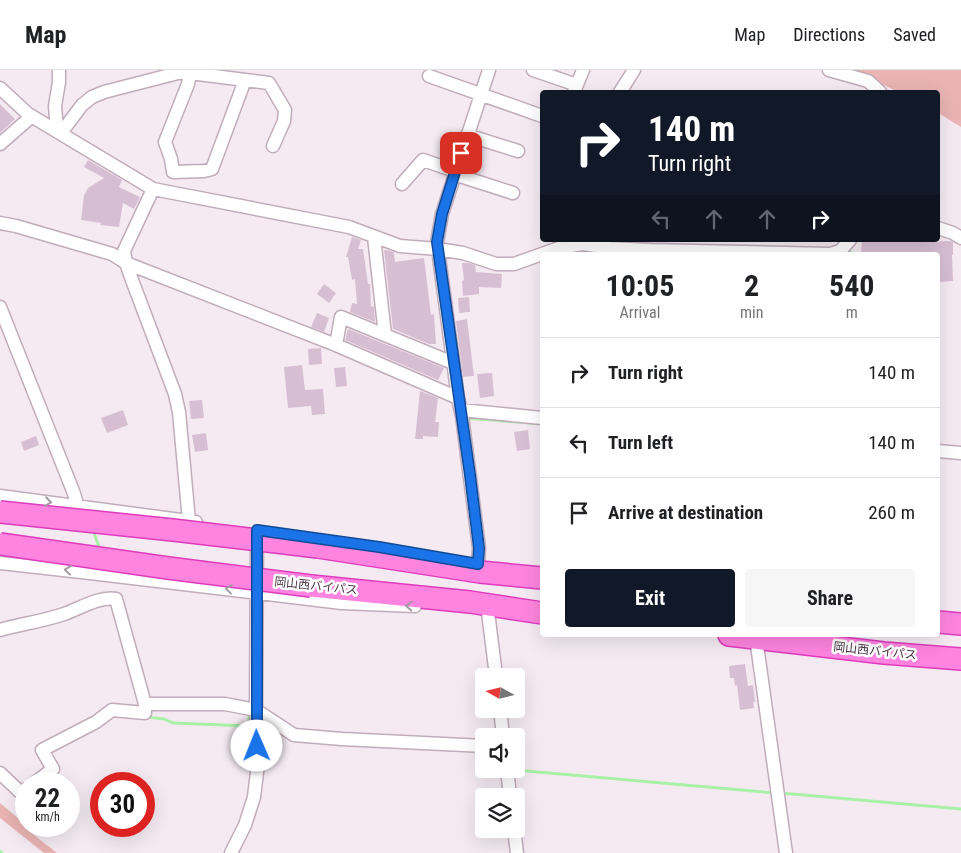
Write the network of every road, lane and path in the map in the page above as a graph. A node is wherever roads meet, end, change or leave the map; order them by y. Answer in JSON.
{"nodes":[{"id":1,"x":59,"y":70,"type":"edge"},
{"id":2,"x":489,"y":70,"type":"edge"},
{"id":3,"x":533,"y":70,"type":"edge"},
{"id":4,"x":583,"y":70,"type":"edge"},
{"id":5,"x":634,"y":70,"type":"edge"},
{"id":6,"x":829,"y":70,"type":"edge"},
{"id":7,"x":191,"y":71,"type":"edge"},
{"id":8,"x":428,"y":76,"type":"dead end"},
{"id":9,"x":244,"y":80,"type":"junction"},
{"id":10,"x":0,"y":88,"type":"edge"},
{"id":11,"x":576,"y":89,"type":"edge"},
{"id":12,"x":621,"y":90,"type":"edge"},
{"id":13,"x":878,"y":90,"type":"edge"},
{"id":14,"x":481,"y":94,"type":"junction"},
{"id":15,"x":540,"y":115,"type":"edge"},
{"id":16,"x":32,"y":116,"type":"junction"},
{"id":17,"x":59,"y":132,"type":"junction"},
{"id":18,"x":467,"y":135,"type":"junction"},
{"id":19,"x":0,"y":144,"type":"edge"},
{"id":20,"x":273,"y":146,"type":"dead end"},
{"id":21,"x":518,"y":151,"type":"dead end"},
{"id":22,"x":455,"y":172,"type":"junction"},
{"id":23,"x":402,"y":184,"type":"dead end"},
{"id":24,"x":152,"y":189,"type":"junction"},
{"id":25,"x":513,"y":194,"type":"dead end"},
{"id":26,"x":0,"y":223,"type":"edge"},
{"id":27,"x":940,"y":229,"type":"edge"},
{"id":28,"x":374,"y":236,"type":"junction"},
{"id":29,"x":961,"y":238,"type":"edge"},
{"id":30,"x":848,"y":242,"type":"edge"},
{"id":31,"x":438,"y":249,"type":"junction"},
{"id":32,"x":548,"y":252,"type":"edge"},
{"id":33,"x":693,"y":252,"type":"edge"},
{"id":34,"x":840,"y":252,"type":"edge"},
{"id":35,"x":540,"y":255,"type":"edge"},
{"id":36,"x":126,"y":263,"type":"junction"},
{"id":37,"x":0,"y":307,"type":"edge"},
{"id":38,"x":384,"y":335,"type":"junction"},
{"id":39,"x":336,"y":343,"type":"junction"},
{"id":40,"x":453,"y":364,"type":"junction"},
{"id":41,"x":461,"y":411,"type":"junction"},
{"id":42,"x":540,"y":418,"type":"edge"},
{"id":43,"x":940,"y":451,"type":"edge"},
{"id":44,"x":961,"y":453,"type":"edge"},
{"id":45,"x":0,"y":496,"type":"edge"},
{"id":46,"x":75,"y":506,"type":"junction"},
{"id":47,"x":0,"y":512,"type":"edge"},
{"id":48,"x":189,"y":521,"type":"junction"},
{"id":49,"x":257,"y":530,"type":"junction"},
{"id":50,"x":0,"y":544,"type":"edge"},
{"id":51,"x":0,"y":563,"type":"edge"},
{"id":52,"x":478,"y":564,"type":"junction"},
{"id":53,"x":110,"y":575,"type":"junction"},
{"id":54,"x":540,"y":577,"type":"edge"},
{"id":55,"x":540,"y":577,"type":"edge"},
{"id":56,"x":257,"y":592,"type":"junction"},
{"id":57,"x":110,"y":598,"type":"junction"},
{"id":58,"x":488,"y":612,"type":"junction"},
{"id":59,"x":535,"y":613,"type":"edge"},
{"id":60,"x":940,"y":622,"type":"edge"},
{"id":61,"x":961,"y":624,"type":"edge"},
{"id":62,"x":0,"y":630,"type":"edge"},
{"id":63,"x":747,"y":637,"type":"edge"},
{"id":64,"x":756,"y":638,"type":"junction"},
{"id":65,"x":961,"y":659,"type":"edge"},
{"id":66,"x":495,"y":668,"type":"edge"},
{"id":67,"x":145,"y":704,"type":"junction"},
{"id":68,"x":256,"y":710,"type":"junction"},
{"id":69,"x":475,"y":746,"type":"edge"},
{"id":70,"x":49,"y":772,"type":"edge"},
{"id":71,"x":0,"y":773,"type":"edge"},
{"id":72,"x":15,"y":787,"type":"edge"},
{"id":73,"x":515,"y":838,"type":"edge"},
{"id":74,"x":231,"y":853,"type":"edge"},
{"id":75,"x":517,"y":853,"type":"edge"},
{"id":76,"x":786,"y":853,"type":"edge"}],
"edges":[{"from":1,"to":17,"type":"street"},
{"from":2,"to":14,"type":"street"},
{"from":3,"to":11,"type":"street"},
{"from":4,"to":11,"type":"street"},
{"from":5,"to":12,"type":"street"},
{"from":6,"to":13,"type":"street"},
{"from":7,"to":9,"type":"street"},
{"from":7,"to":9,"type":"street"},
{"from":7,"to":17,"type":"street"},
{"from":8,"to":14,"type":"street"},
{"from":9,"to":20,"type":"street"},
{"from":10,"to":16,"type":"street"},
{"from":14,"to":15,"type":"street"},
{"from":14,"to":18,"type":"street"},
{"from":16,"to":17,"type":"street"},
{"from":16,"to":19,"type":"street"},
{"from":17,"to":24,"type":"street"},
{"from":18,"to":21,"type":"street"},
{"from":18,"to":22,"type":"street"},
{"from":22,"to":23,"type":"street"},
{"from":22,"to":25,"type":"street"},
{"from":22,"to":31,"type":"street"},
{"from":24,"to":28,"type":"street"},
{"from":24,"to":36,"type":"street"},
{"from":26,"to":36,"type":"street"},
{"from":27,"to":29,"type":"street"},
{"from":28,"to":31,"type":"street"},
{"from":28,"to":38,"type":"street"},
{"from":30,"to":34,"type":"street"},
{"from":31,"to":35,"type":"street"},
{"from":31,"to":40,"type":"street"},
{"from":32,"to":33,"type":"street"},
{"from":36,"to":39,"type":"street"},
{"from":36,"to":48,"type":"street"},
{"from":37,"to":46,"type":"street"},
{"from":38,"to":39,"type":"street"},
{"from":38,"to":40,"type":"street"},
{"from":39,"to":41,"type":"street"},
{"from":40,"to":41,"type":"street"},
{"from":41,"to":42,"type":"street"},
{"from":41,"to":52,"type":"street"},
{"from":43,"to":44,"type":"street"},
{"from":45,"to":46,"type":"street","one_way":true},
{"from":46,"to":48,"type":"street"},
{"from":47,"to":55,"type":"highway","bridge":true},
{"from":48,"to":49,"type":"street"},
{"from":49,"to":52,"type":"street"},
{"from":49,"to":56,"type":"street"},
{"from":50,"to":59,"type":"highway","name":"岡山西バイパス","bridge":true},
{"from":53,"to":51,"type":"street","one_way":true},
{"from":52,"to":54,"type":"street"},
{"from":56,"to":53,"type":"street","one_way":true},
{"from":53,"to":57,"type":"street"},
{"from":58,"to":56,"type":"street","one_way":true},
{"from":56,"to":68,"type":"street"},
{"from":57,"to":62,"type":"street"},
{"from":57,"to":67,"type":"street"},
{"from":58,"to":59,"type":"street"},
{"from":58,"to":66,"type":"street"},
{"from":60,"to":61,"type":"highway"},
{"from":63,"to":64,"type":"highway","name":"岡山西バイパス"},
{"from":64,"to":65,"type":"highway","name":"岡山西バイパス"},
{"from":64,"to":76,"type":"street"},
{"from":67,"to":68,"type":"street"},
{"from":67,"to":70,"type":"street"},
{"from":68,"to":69,"type":"street"},
{"from":68,"to":74,"type":"street"},
{"from":71,"to":72,"type":"street"},
{"from":73,"to":75,"type":"street"}]}
